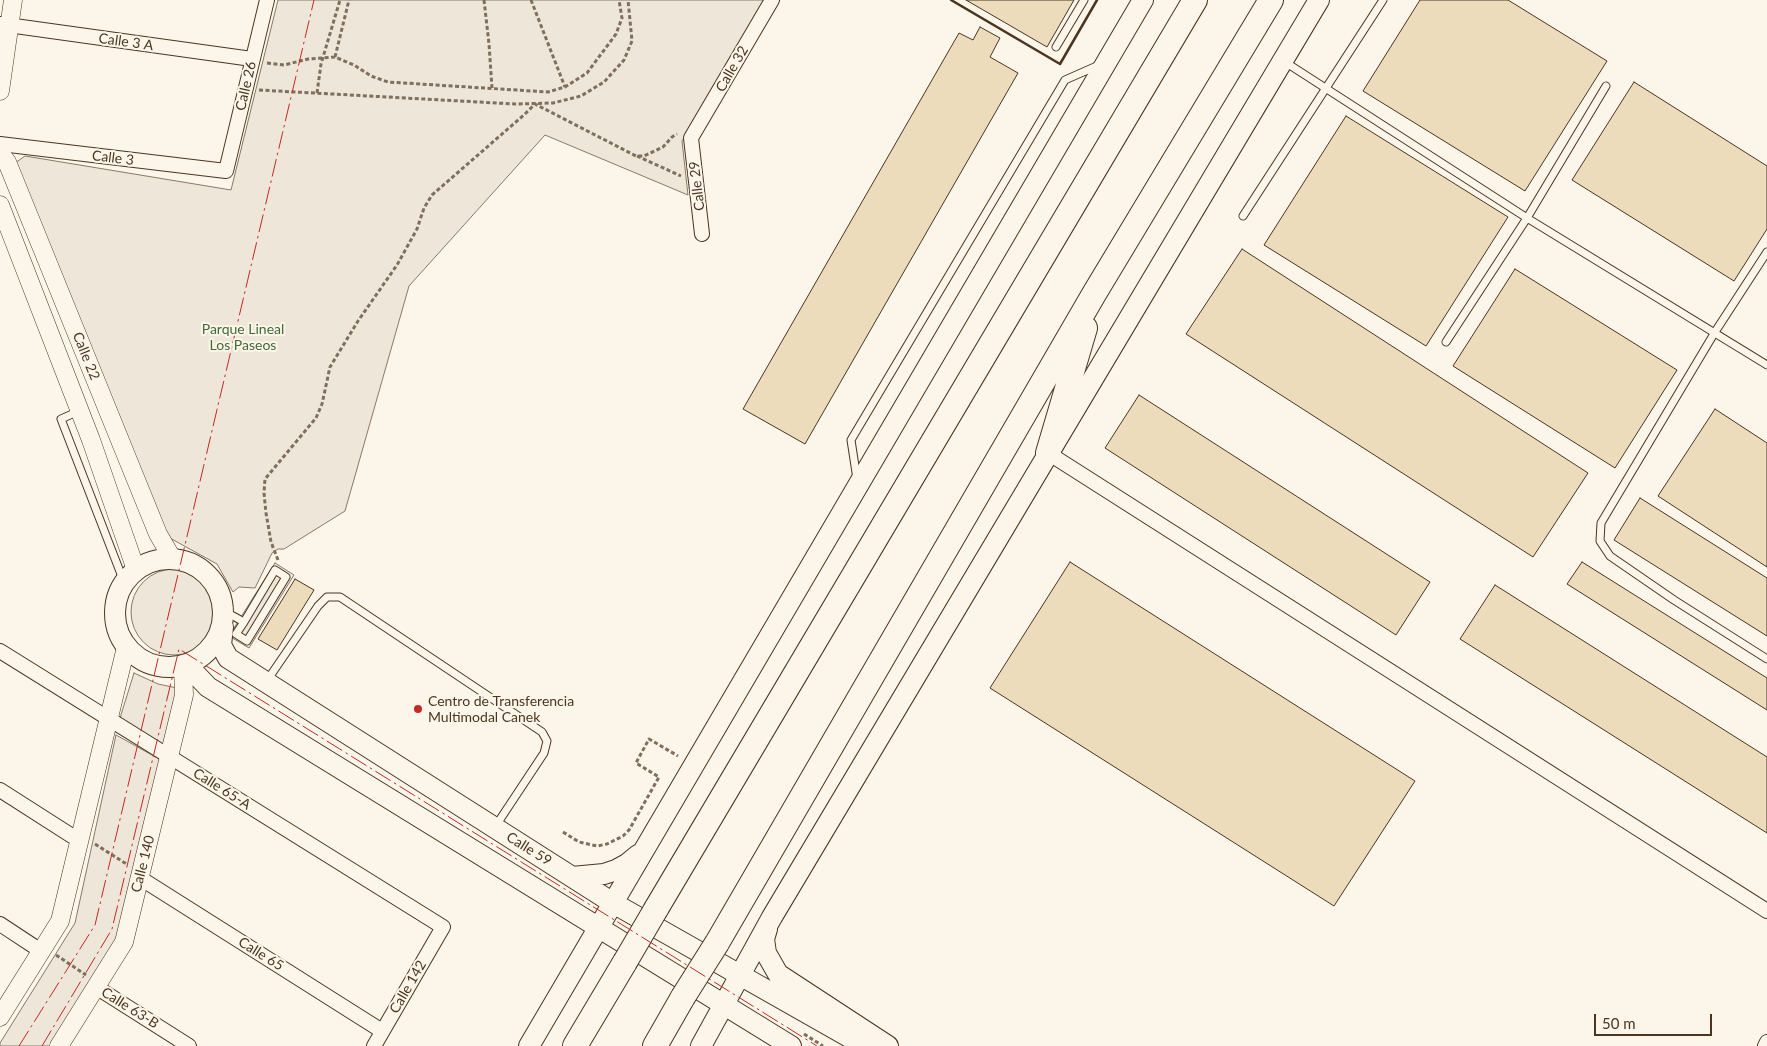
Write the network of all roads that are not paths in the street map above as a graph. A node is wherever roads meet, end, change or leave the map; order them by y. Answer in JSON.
{"nodes":[{"id":1,"x":13,"y":0,"type":"edge"},
{"id":2,"x":267,"y":0,"type":"edge"},
{"id":3,"x":772,"y":0,"type":"edge"},
{"id":4,"x":1084,"y":0,"type":"edge"},
{"id":5,"x":1143,"y":0,"type":"edge"},
{"id":6,"x":1186,"y":0,"type":"edge"},
{"id":7,"x":1195,"y":0,"type":"edge"},
{"id":8,"x":1271,"y":0,"type":"edge"},
{"id":9,"x":1319,"y":0,"type":"edge"},
{"id":10,"x":1383,"y":0,"type":"edge"},
{"id":11,"x":5,"y":25,"type":"edge"},
{"id":12,"x":1056,"y":47,"type":"dead end"},
{"id":13,"x":1167,"y":48,"type":"junction"},
{"id":14,"x":252,"y":61,"type":"junction"},
{"id":15,"x":1283,"y":61,"type":"junction"},
{"id":16,"x":1106,"y":62,"type":"junction"},
{"id":17,"x":1606,"y":86,"type":"dead end"},
{"id":18,"x":1326,"y":89,"type":"junction"},
{"id":19,"x":0,"y":91,"type":"edge"},
{"id":20,"x":693,"y":135,"type":"joint"},
{"id":21,"x":0,"y":144,"type":"edge"},
{"id":22,"x":0,"y":153,"type":"edge"},
{"id":23,"x":226,"y":171,"type":"joint"},
{"id":24,"x":0,"y":205,"type":"edge"},
{"id":25,"x":1243,"y":216,"type":"dead end"},
{"id":26,"x":1527,"y":218,"type":"junction"},
{"id":27,"x":702,"y":234,"type":"dead end"},
{"id":28,"x":1767,"y":252,"type":"edge"},
{"id":29,"x":1094,"y":294,"type":"junction"},
{"id":30,"x":1715,"y":332,"type":"junction"},
{"id":31,"x":1446,"y":342,"type":"dead end"},
{"id":32,"x":1767,"y":365,"type":"edge"},
{"id":33,"x":1048,"y":453,"type":"junction"},
{"id":34,"x":858,"y":485,"type":"junction"},
{"id":35,"x":172,"y":558,"type":"junction"},
{"id":36,"x":130,"y":576,"type":"junction"},
{"id":37,"x":223,"y":619,"type":"junction"},
{"id":38,"x":244,"y":622,"type":"junction"},
{"id":39,"x":126,"y":647,"type":"junction"},
{"id":40,"x":0,"y":651,"type":"edge"},
{"id":41,"x":1767,"y":659,"type":"edge"},
{"id":42,"x":185,"y":665,"type":"junction"},
{"id":43,"x":266,"y":683,"type":"junction"},
{"id":44,"x":109,"y":719,"type":"junction"},
{"id":45,"x":169,"y":755,"type":"junction"},
{"id":46,"x":0,"y":790,"type":"edge"},
{"id":47,"x":495,"y":828,"type":"junction"},
{"id":48,"x":85,"y":840,"type":"junction"},
{"id":49,"x":645,"y":849,"type":"junction"},
{"id":50,"x":136,"y":873,"type":"junction"},
{"id":51,"x":572,"y":877,"type":"junction"},
{"id":52,"x":613,"y":903,"type":"junction"},
{"id":53,"x":1767,"y":911,"type":"edge"},
{"id":54,"x":772,"y":918,"type":"junction"},
{"id":55,"x":0,"y":924,"type":"edge"},
{"id":56,"x":443,"y":927,"type":"joint"},
{"id":57,"x":599,"y":927,"type":"junction"},
{"id":58,"x":47,"y":952,"type":"junction"},
{"id":59,"x":740,"y":974,"type":"junction"},
{"id":60,"x":93,"y":983,"type":"junction"},
{"id":61,"x":724,"y":1004,"type":"junction"},
{"id":62,"x":0,"y":1016,"type":"edge"},
{"id":63,"x":382,"y":1031,"type":"junction"},
{"id":64,"x":1767,"y":1042,"type":"edge"},
{"id":65,"x":59,"y":1046,"type":"edge"},
{"id":66,"x":189,"y":1046,"type":"edge"},
{"id":67,"x":374,"y":1046,"type":"edge"},
{"id":68,"x":529,"y":1046,"type":"edge"},
{"id":69,"x":575,"y":1046,"type":"edge"},
{"id":70,"x":655,"y":1046,"type":"edge"},
{"id":71,"x":701,"y":1046,"type":"edge"},
{"id":72,"x":791,"y":1046,"type":"edge"},
{"id":73,"x":864,"y":1046,"type":"edge"},
{"id":74,"x":888,"y":1046,"type":"edge"},
{"id":75,"x":1765,"y":1046,"type":"edge"}],
"edges":[{"from":1,"to":11,"type":"street"},
{"from":2,"to":14,"type":"street","name":"Calle 26"},
{"from":3,"to":20,"type":"street","name":"Calle 32"},
{"from":4,"to":12,"type":"lane"},
{"from":5,"to":16,"type":"main road"},
{"from":6,"to":13,"type":"highway"},
{"from":7,"to":13,"type":"highway"},
{"from":8,"to":29,"type":"highway"},
{"from":9,"to":15,"type":"main road"},
{"from":10,"to":18,"type":"lane"},
{"from":11,"to":14,"type":"street","name":"Calle 3 A"},
{"from":11,"to":19,"type":"street"},
{"from":13,"to":69,"type":"highway","bridge":true},
{"from":14,"to":23,"type":"street","name":"Calle 26"},
{"from":15,"to":18,"type":"lane"},
{"from":15,"to":33,"type":"main road"},
{"from":16,"to":34,"type":"main road"},
{"from":16,"to":34,"type":"lane"},
{"from":17,"to":26,"type":"lane"},
{"from":18,"to":25,"type":"lane"},
{"from":18,"to":26,"type":"lane"},
{"from":20,"to":27,"type":"street","name":"Calle 29"},
{"from":21,"to":23,"type":"street","name":"Calle 3"},
{"from":22,"to":35,"type":"street","name":"Calle 22"},
{"from":24,"to":36,"type":"street","name":"Calle 22"},
{"from":26,"to":30,"type":"lane"},
{"from":26,"to":31,"type":"lane"},
{"from":28,"to":30,"type":"lane"},
{"from":29,"to":33,"type":"highway"},
{"from":29,"to":70,"type":"highway","bridge":true},
{"from":30,"to":32,"type":"lane"},
{"from":30,"to":41,"type":"lane"},
{"from":33,"to":53,"type":"street"},
{"from":33,"to":54,"type":"main road"},
{"from":34,"to":49,"type":"main road"},
{"from":35,"to":36,"type":"main road"},
{"from":35,"to":37,"type":"main road"},
{"from":36,"to":39,"type":"main road"},
{"from":37,"to":38,"type":"lane"},
{"from":37,"to":42,"type":"main road"},
{"from":37,"to":43,"type":"main road","name":"Calle 59"},
{"from":38,"to":38,"type":"lane"},
{"from":39,"to":42,"type":"main road"},
{"from":39,"to":44,"type":"street"},
{"from":40,"to":44,"type":"street","name":"Calle 65-A"},
{"from":42,"to":45,"type":"street","name":"Calle 140"},
{"from":42,"to":57,"type":"main road"},
{"from":43,"to":47,"type":"main road","name":"Calle 59"},
{"from":43,"to":47,"type":"lane"},
{"from":44,"to":45,"type":"street","name":"Calle 65-A"},
{"from":44,"to":48,"type":"street"},
{"from":45,"to":50,"type":"street","name":"Calle 140"},
{"from":45,"to":56,"type":"street","name":"Calle 65-A"},
{"from":46,"to":48,"type":"street"},
{"from":47,"to":51,"type":"main road","name":"Calle 59"},
{"from":48,"to":58,"type":"street"},
{"from":49,"to":51,"type":"main road"},
{"from":49,"to":52,"type":"main road"},
{"from":50,"to":60,"type":"street","name":"Calle 140"},
{"from":50,"to":63,"type":"street","name":"Calle 65"},
{"from":51,"to":52,"type":"main road","name":"Calle 59"},
{"from":52,"to":57,"type":"main road"},
{"from":52,"to":59,"type":"main road","name":"Calle 59"},
{"from":54,"to":59,"type":"main road"},
{"from":54,"to":74,"type":"main road"},
{"from":55,"to":58,"type":"street"},
{"from":56,"to":63,"type":"street","name":"Calle 142"},
{"from":57,"to":61,"type":"main road"},
{"from":57,"to":68,"type":"main road"},
{"from":58,"to":62,"type":"street"},
{"from":59,"to":61,"type":"main road"},
{"from":59,"to":73,"type":"main road","name":"Calle 59"},
{"from":60,"to":65,"type":"street","name":"Calle 140"},
{"from":60,"to":66,"type":"street","name":"Calle 63-B"},
{"from":61,"to":71,"type":"main road"},
{"from":61,"to":72,"type":"main road"},
{"from":63,"to":67,"type":"street","name":"Calle 142"},
{"from":64,"to":75,"type":"street"}]}
